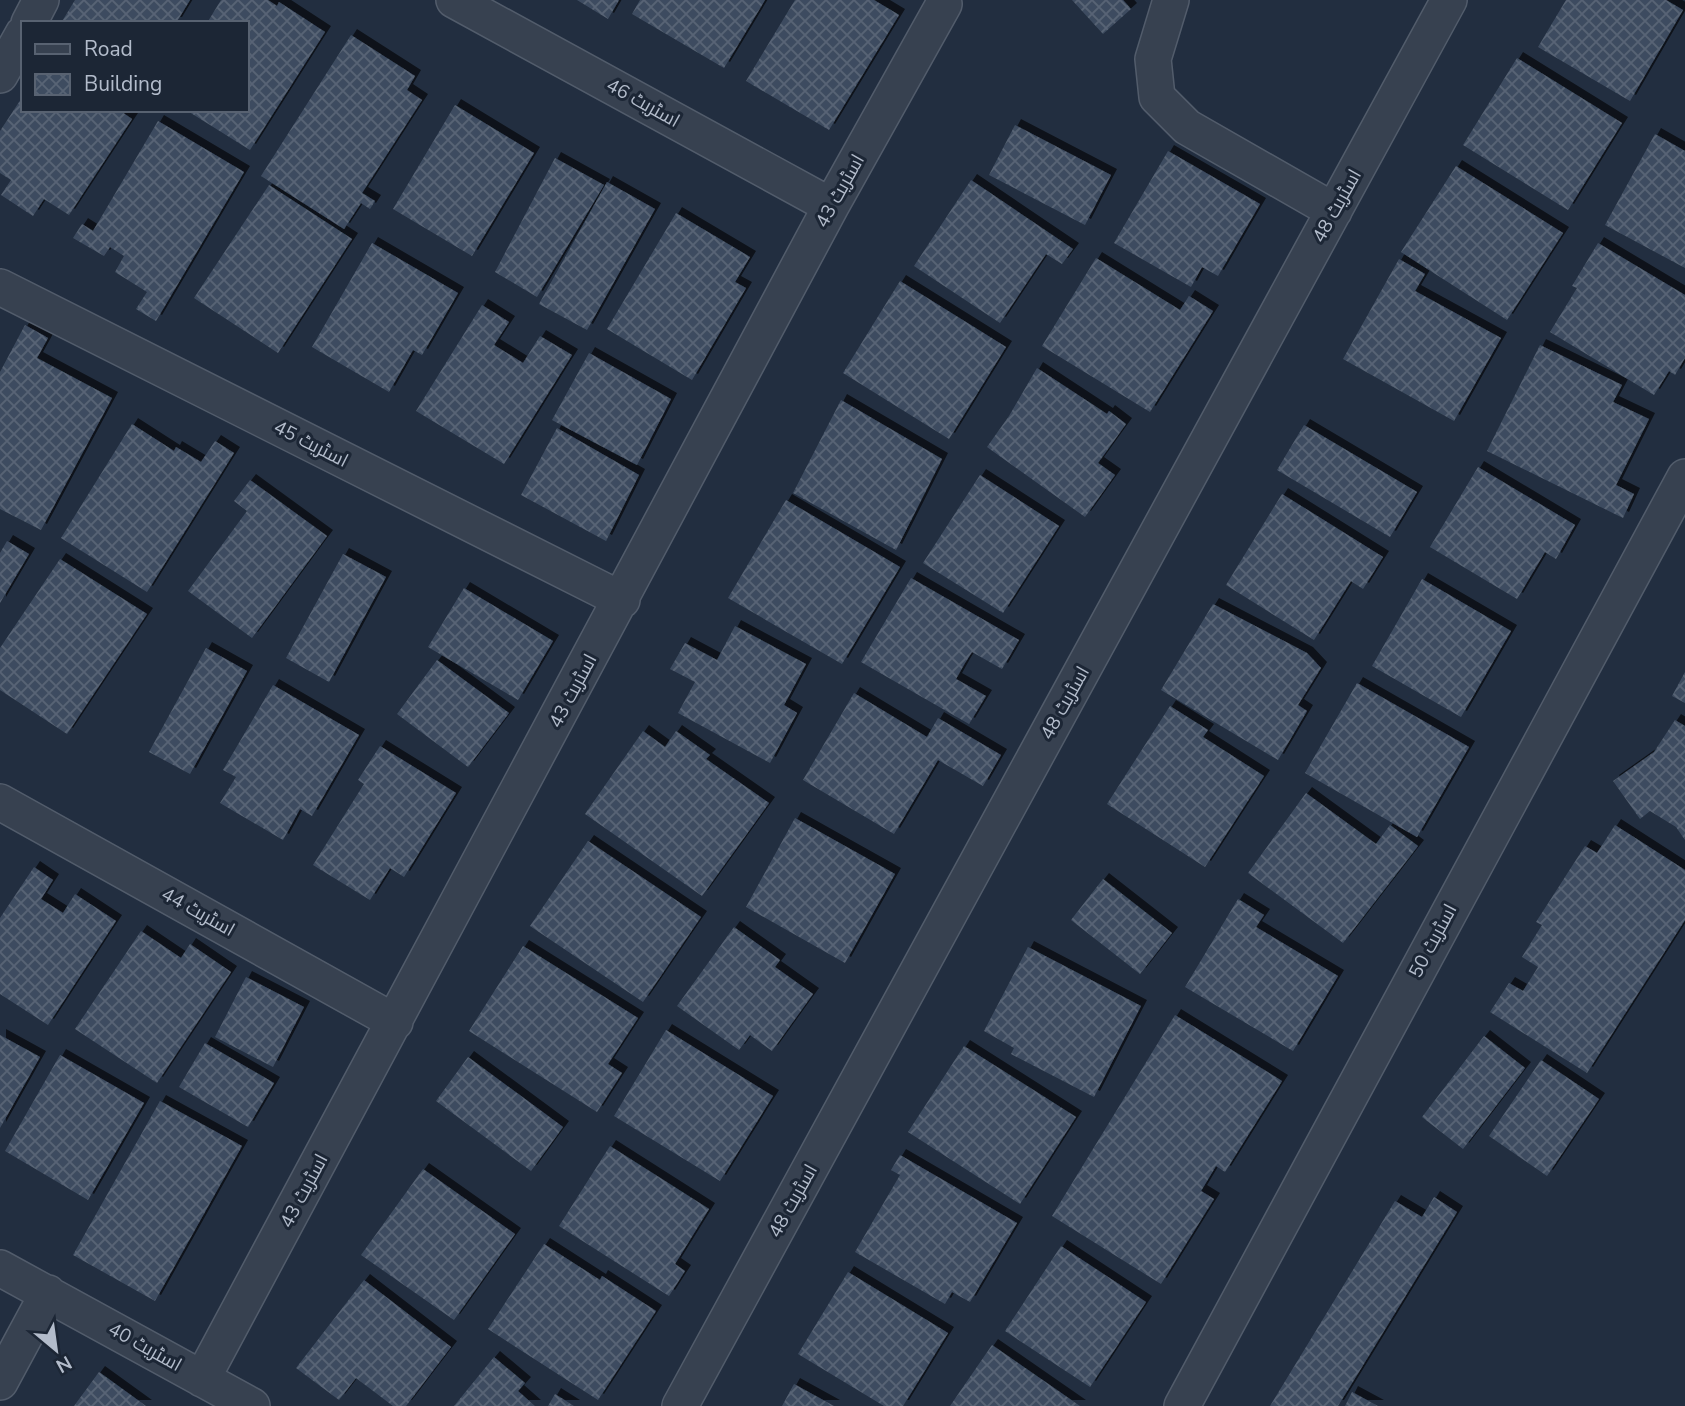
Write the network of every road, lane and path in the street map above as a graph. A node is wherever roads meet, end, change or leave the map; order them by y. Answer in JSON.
{"nodes":[{"id":1,"x":41,"y":0,"type":"edge"},
{"id":2,"x":454,"y":0,"type":"edge"},
{"id":3,"x":1171,"y":0,"type":"edge"},
{"id":4,"x":1449,"y":0,"type":"edge"},
{"id":5,"x":944,"y":4,"type":"dead end"},
{"id":6,"x":30,"y":21,"type":"edge"},
{"id":7,"x":21,"y":38,"type":"edge"},
{"id":8,"x":0,"y":75,"type":"edge"},
{"id":9,"x":831,"y":206,"type":"junction"},
{"id":10,"x":1334,"y":211,"type":"junction"},
{"id":11,"x":0,"y":287,"type":"edge"},
{"id":12,"x":1685,"y":477,"type":"edge"},
{"id":13,"x":622,"y":600,"type":"junction"},
{"id":14,"x":0,"y":802,"type":"edge"},
{"id":15,"x":395,"y":1022,"type":"junction"},
{"id":16,"x":0,"y":1268,"type":"edge"},
{"id":17,"x":48,"y":1293,"type":"junction"},
{"id":18,"x":202,"y":1379,"type":"junction"},
{"id":19,"x":0,"y":1382,"type":"edge"},
{"id":20,"x":252,"y":1406,"type":"edge"},
{"id":21,"x":681,"y":1406,"type":"edge"},
{"id":22,"x":1182,"y":1406,"type":"edge"}],
"edges":[{"from":1,"to":6,"type":"street"},
{"from":2,"to":9,"type":"street","name":"اسٹریٹ 46"},
{"from":3,"to":10,"type":"street"},
{"from":4,"to":10,"type":"street","name":"اسٹریٹ 48"},
{"from":5,"to":9,"type":"street","name":"اسٹریٹ 43"},
{"from":7,"to":8,"type":"street"},
{"from":9,"to":13,"type":"street","name":"اسٹریٹ 43"},
{"from":10,"to":21,"type":"street","name":"اسٹریٹ 48"},
{"from":11,"to":13,"type":"street","name":"اسٹریٹ 45"},
{"from":12,"to":22,"type":"street","name":"اسٹریٹ 50"},
{"from":13,"to":15,"type":"street","name":"اسٹریٹ 43"},
{"from":14,"to":15,"type":"street","name":"اسٹریٹ 44"},
{"from":15,"to":18,"type":"street","name":"اسٹریٹ 43"},
{"from":16,"to":17,"type":"street","name":"اسٹریٹ 40"},
{"from":17,"to":18,"type":"street","name":"اسٹریٹ 40"},
{"from":17,"to":19,"type":"street"},
{"from":18,"to":20,"type":"street","name":"اسٹریٹ 40"}]}
